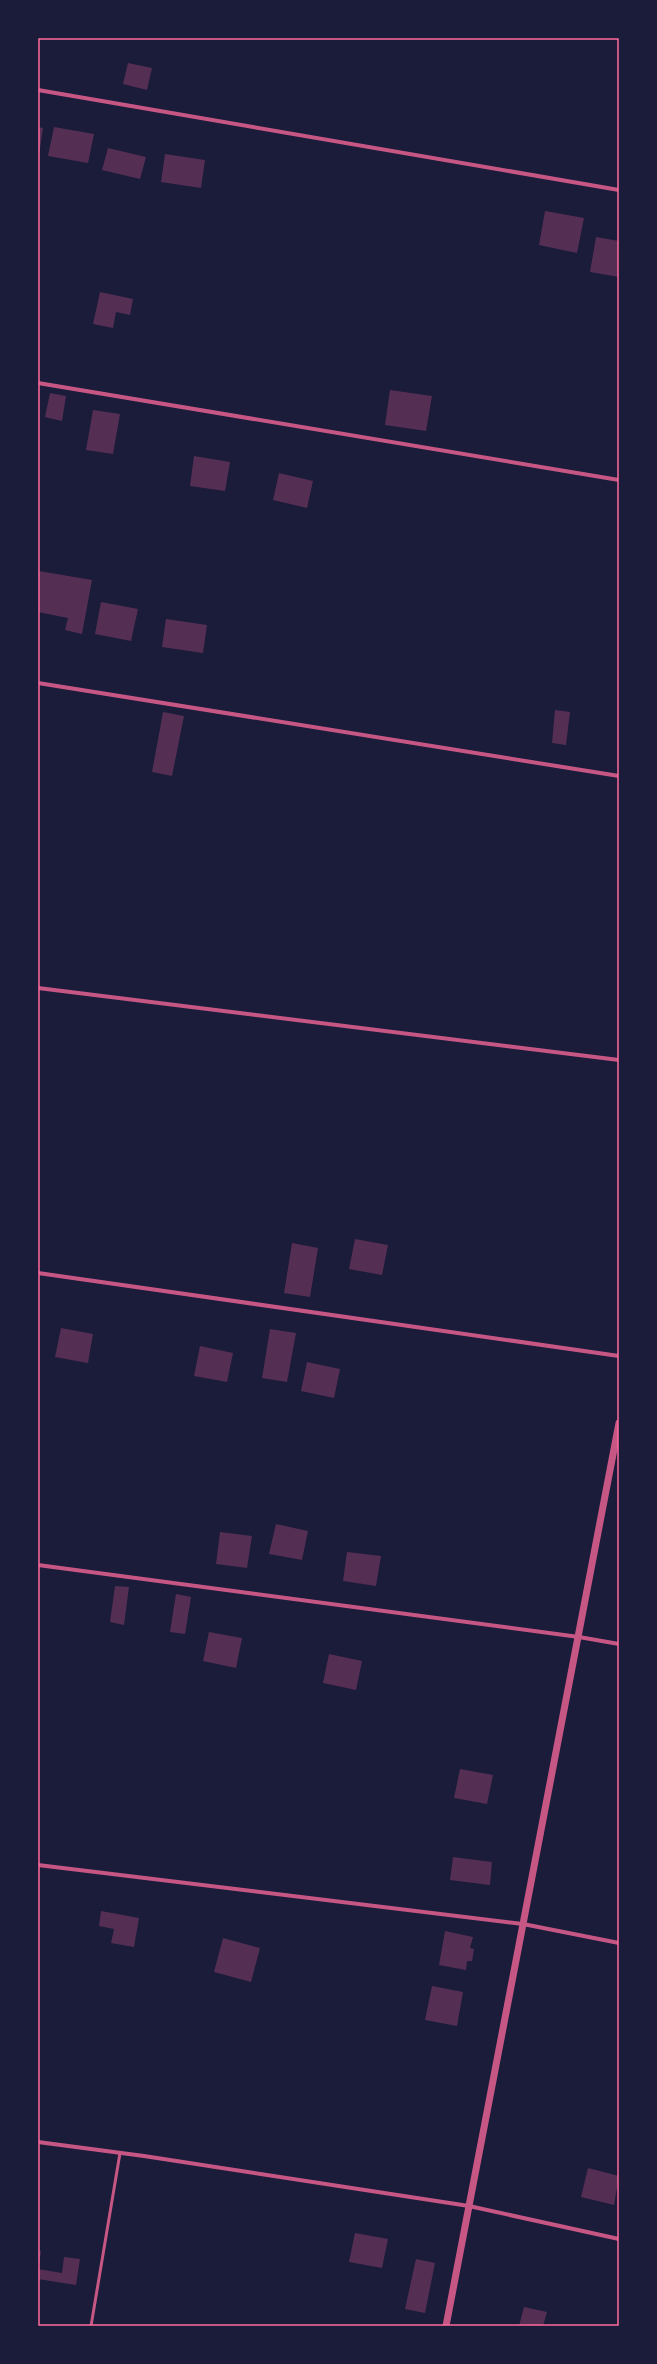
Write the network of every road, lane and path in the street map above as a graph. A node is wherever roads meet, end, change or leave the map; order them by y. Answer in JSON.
{"nodes":[{"id":1,"x":38,"y":90,"type":"edge"},
{"id":2,"x":619,"y":190,"type":"edge"},
{"id":3,"x":38,"y":383,"type":"edge"},
{"id":4,"x":619,"y":480,"type":"edge"},
{"id":5,"x":38,"y":683,"type":"edge"},
{"id":6,"x":619,"y":776,"type":"edge"},
{"id":7,"x":38,"y":988,"type":"edge"},
{"id":8,"x":619,"y":1060,"type":"edge"},
{"id":9,"x":38,"y":1273,"type":"edge"},
{"id":10,"x":619,"y":1356,"type":"edge"},
{"id":11,"x":619,"y":1423,"type":"edge"},
{"id":12,"x":38,"y":1565,"type":"edge"},
{"id":13,"x":579,"y":1636,"type":"junction"},
{"id":14,"x":619,"y":1644,"type":"edge"},
{"id":15,"x":38,"y":1865,"type":"edge"},
{"id":16,"x":524,"y":1924,"type":"junction"},
{"id":17,"x":619,"y":1943,"type":"edge"},
{"id":18,"x":38,"y":2142,"type":"edge"},
{"id":19,"x":120,"y":2153,"type":"junction"},
{"id":20,"x":469,"y":2206,"type":"junction"},
{"id":21,"x":619,"y":2239,"type":"edge"},
{"id":22,"x":91,"y":2326,"type":"edge"},
{"id":23,"x":446,"y":2326,"type":"edge"}],
"edges":[{"from":1,"to":2,"type":"street"},
{"from":3,"to":4,"type":"street"},
{"from":5,"to":6,"type":"street"},
{"from":7,"to":8,"type":"street"},
{"from":9,"to":10,"type":"street"},
{"from":11,"to":13,"type":"street"},
{"from":12,"to":13,"type":"street"},
{"from":13,"to":14,"type":"street"},
{"from":13,"to":16,"type":"street"},
{"from":15,"to":16,"type":"street"},
{"from":16,"to":17,"type":"street"},
{"from":16,"to":20,"type":"street"},
{"from":18,"to":19,"type":"street"},
{"from":19,"to":20,"type":"street"},
{"from":19,"to":22,"type":"lane"},
{"from":20,"to":21,"type":"street"},
{"from":20,"to":23,"type":"street"}]}
